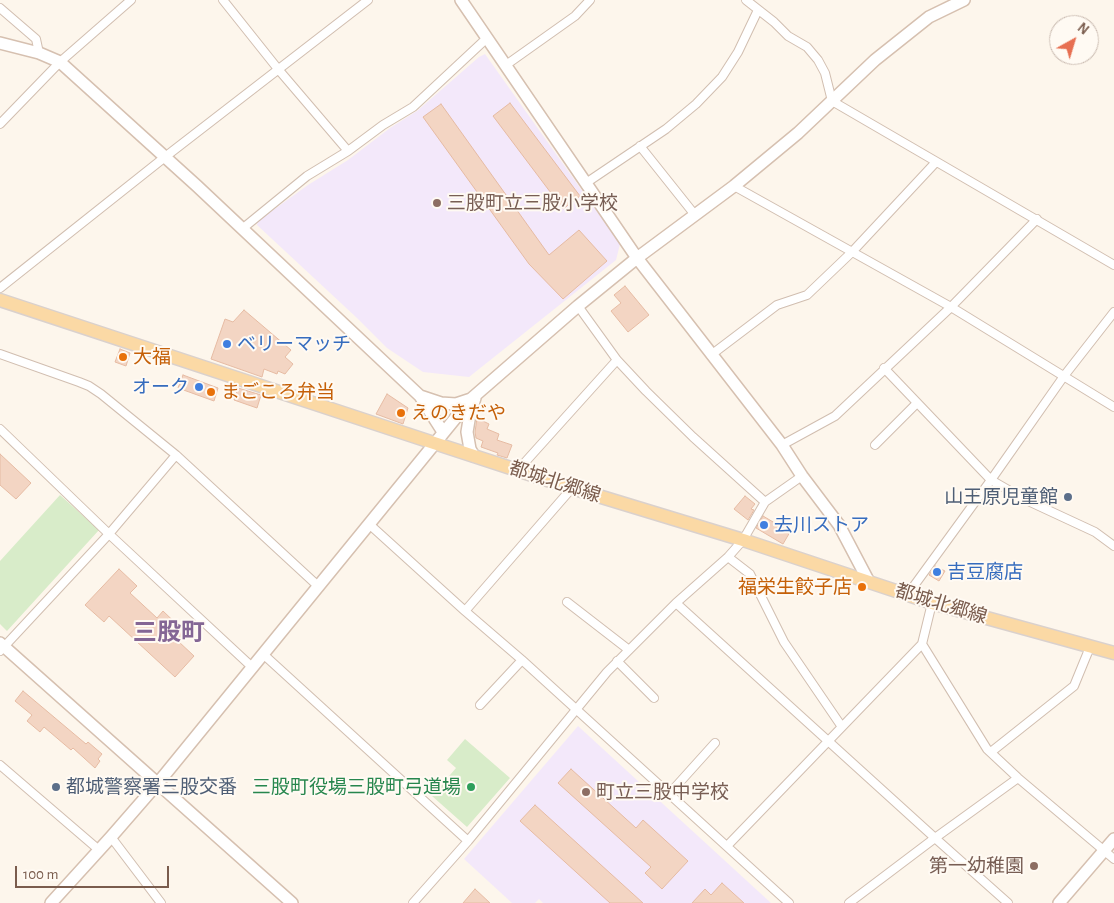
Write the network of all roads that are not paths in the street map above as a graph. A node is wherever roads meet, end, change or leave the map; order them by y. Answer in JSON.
{"nodes":[{"id":1,"x":131,"y":0,"type":"edge"},
{"id":2,"x":223,"y":0,"type":"edge"},
{"id":3,"x":368,"y":0,"type":"edge"},
{"id":4,"x":462,"y":0,"type":"edge"},
{"id":5,"x":590,"y":0,"type":"edge"},
{"id":6,"x":746,"y":0,"type":"edge"},
{"id":7,"x":964,"y":0,"type":"edge"},
{"id":8,"x":0,"y":8,"type":"edge"},
{"id":9,"x":758,"y":10,"type":"junction"},
{"id":10,"x":487,"y":38,"type":"junction"},
{"id":11,"x":0,"y":43,"type":"edge"},
{"id":12,"x":39,"y":52,"type":"junction"},
{"id":13,"x":60,"y":62,"type":"junction"},
{"id":14,"x":506,"y":65,"type":"junction"},
{"id":15,"x":278,"y":69,"type":"junction"},
{"id":16,"x":832,"y":101,"type":"junction"},
{"id":17,"x":0,"y":124,"type":"edge"},
{"id":18,"x":640,"y":146,"type":"junction"},
{"id":19,"x":348,"y":151,"type":"junction"},
{"id":20,"x":165,"y":157,"type":"junction"},
{"id":21,"x":936,"y":162,"type":"junction"},
{"id":22,"x":586,"y":183,"type":"junction"},
{"id":23,"x":734,"y":186,"type":"junction"},
{"id":24,"x":695,"y":215,"type":"junction"},
{"id":25,"x":1037,"y":219,"type":"junction"},
{"id":26,"x":242,"y":229,"type":"junction"},
{"id":27,"x":852,"y":252,"type":"junction"},
{"id":28,"x":637,"y":258,"type":"junction"},
{"id":29,"x":1114,"y":265,"type":"edge"},
{"id":30,"x":0,"y":288,"type":"edge"},
{"id":31,"x":0,"y":300,"type":"edge"},
{"id":32,"x":578,"y":306,"type":"junction"},
{"id":33,"x":951,"y":307,"type":"junction"},
{"id":34,"x":1114,"y":312,"type":"edge"},
{"id":35,"x":0,"y":354,"type":"edge"},
{"id":36,"x":711,"y":355,"type":"junction"},
{"id":37,"x":617,"y":360,"type":"junction"},
{"id":38,"x":884,"y":368,"type":"junction"},
{"id":39,"x":1064,"y":376,"type":"junction"},
{"id":40,"x":420,"y":396,"type":"junction"},
{"id":41,"x":473,"y":397,"type":"junction"},
{"id":42,"x":917,"y":403,"type":"junction"},
{"id":43,"x":1114,"y":406,"type":"edge"},
{"id":44,"x":0,"y":429,"type":"edge"},
{"id":45,"x":444,"y":432,"type":"junction"},
{"id":46,"x":434,"y":443,"type":"junction"},
{"id":47,"x":782,"y":445,"type":"junction"},
{"id":48,"x":875,"y":445,"type":"dead end"},
{"id":49,"x":176,"y":455,"type":"junction"},
{"id":50,"x":474,"y":456,"type":"junction"},
{"id":51,"x":518,"y":470,"type":"junction"},
{"id":52,"x":802,"y":476,"type":"junction"},
{"id":53,"x":991,"y":480,"type":"junction"},
{"id":54,"x":572,"y":488,"type":"junction"},
{"id":55,"x":765,"y":502,"type":"junction"},
{"id":56,"x":368,"y":524,"type":"junction"},
{"id":57,"x":109,"y":534,"type":"junction"},
{"id":58,"x":743,"y":540,"type":"junction"},
{"id":59,"x":1114,"y":546,"type":"edge"},
{"id":60,"x":728,"y":556,"type":"junction"},
{"id":61,"x":869,"y":582,"type":"junction"},
{"id":62,"x":318,"y":586,"type":"junction"},
{"id":63,"x":908,"y":594,"type":"junction"},
{"id":64,"x":567,"y":602,"type":"dead end"},
{"id":65,"x":676,"y":603,"type":"junction"},
{"id":66,"x":932,"y":603,"type":"junction"},
{"id":67,"x":465,"y":611,"type":"junction"},
{"id":68,"x":922,"y":644,"type":"junction"},
{"id":69,"x":1,"y":647,"type":"edge"},
{"id":70,"x":1090,"y":647,"type":"junction"},
{"id":71,"x":629,"y":650,"type":"junction"},
{"id":72,"x":1114,"y":653,"type":"edge"},
{"id":73,"x":262,"y":654,"type":"junction"},
{"id":74,"x":522,"y":660,"type":"junction"},
{"id":75,"x":617,"y":661,"type":"junction"},
{"id":76,"x":252,"y":667,"type":"junction"},
{"id":77,"x":654,"y":698,"type":"dead end"},
{"id":78,"x":480,"y":705,"type":"dead end"},
{"id":79,"x":577,"y":708,"type":"junction"},
{"id":80,"x":842,"y":727,"type":"junction"},
{"id":81,"x":715,"y":742,"type":"dead end"},
{"id":82,"x":828,"y":742,"type":"junction"},
{"id":83,"x":991,"y":752,"type":"junction"},
{"id":84,"x":0,"y":765,"type":"edge"},
{"id":85,"x":1018,"y":778,"type":"junction"},
{"id":86,"x":158,"y":783,"type":"junction"},
{"id":87,"x":670,"y":793,"type":"junction"},
{"id":88,"x":111,"y":837,"type":"junction"},
{"id":89,"x":935,"y":838,"type":"junction"},
{"id":90,"x":468,"y":840,"type":"junction"},
{"id":91,"x":1114,"y":840,"type":"edge"},
{"id":92,"x":727,"y":846,"type":"junction"},
{"id":93,"x":99,"y":850,"type":"junction"},
{"id":94,"x":1104,"y":851,"type":"junction"},
{"id":95,"x":1114,"y":859,"type":"edge"},
{"id":96,"x":51,"y":903,"type":"edge"},
{"id":97,"x":161,"y":903,"type":"edge"},
{"id":98,"x":292,"y":903,"type":"edge"},
{"id":99,"x":413,"y":903,"type":"edge"},
{"id":100,"x":789,"y":903,"type":"edge"},
{"id":101,"x":849,"y":903,"type":"edge"},
{"id":102,"x":1008,"y":903,"type":"edge"},
{"id":103,"x":1059,"y":903,"type":"edge"}],
"edges":[{"from":1,"to":13,"type":"street"},
{"from":2,"to":15,"type":"street"},
{"from":3,"to":15,"type":"street"},
{"from":4,"to":10,"type":"street"},
{"from":5,"to":14,"type":"street"},
{"from":6,"to":9,"type":"street"},
{"from":7,"to":16,"type":"street"},
{"from":8,"to":12,"type":"street"},
{"from":9,"to":16,"type":"street"},
{"from":9,"to":18,"type":"street"},
{"from":10,"to":14,"type":"street"},
{"from":10,"to":19,"type":"street"},
{"from":11,"to":12,"type":"street"},
{"from":12,"to":13,"type":"street"},
{"from":13,"to":17,"type":"street"},
{"from":13,"to":20,"type":"street"},
{"from":14,"to":22,"type":"street"},
{"from":15,"to":19,"type":"street"},
{"from":15,"to":20,"type":"street"},
{"from":16,"to":21,"type":"street"},
{"from":16,"to":23,"type":"street"},
{"from":18,"to":22,"type":"street"},
{"from":18,"to":24,"type":"street"},
{"from":19,"to":26,"type":"street"},
{"from":20,"to":26,"type":"street"},
{"from":20,"to":30,"type":"street"},
{"from":21,"to":25,"type":"street"},
{"from":21,"to":27,"type":"street"},
{"from":22,"to":28,"type":"street"},
{"from":23,"to":24,"type":"street"},
{"from":23,"to":27,"type":"street"},
{"from":24,"to":28,"type":"street"},
{"from":25,"to":29,"type":"street"},
{"from":25,"to":33,"type":"street"},
{"from":26,"to":40,"type":"street"},
{"from":27,"to":33,"type":"street"},
{"from":27,"to":36,"type":"street"},
{"from":28,"to":32,"type":"street"},
{"from":28,"to":36,"type":"street"},
{"from":31,"to":46,"type":"main road","name":"都城北郷線"},
{"from":32,"to":37,"type":"street"},
{"from":32,"to":41,"type":"street"},
{"from":33,"to":38,"type":"street"},
{"from":33,"to":39,"type":"street"},
{"from":34,"to":39,"type":"street"},
{"from":35,"to":49,"type":"street"},
{"from":36,"to":47,"type":"street"},
{"from":37,"to":51,"type":"street"},
{"from":37,"to":55,"type":"street"},
{"from":38,"to":42,"type":"street"},
{"from":38,"to":47,"type":"street"},
{"from":39,"to":43,"type":"street"},
{"from":39,"to":53,"type":"street"},
{"from":40,"to":41,"type":"street"},
{"from":40,"to":45,"type":"street"},
{"from":41,"to":45,"type":"street"},
{"from":41,"to":50,"type":"street"},
{"from":42,"to":48,"type":"street"},
{"from":42,"to":53,"type":"street"},
{"from":44,"to":57,"type":"street"},
{"from":45,"to":46,"type":"street"},
{"from":46,"to":50,"type":"main road","name":"都城北郷線"},
{"from":46,"to":56,"type":"street"},
{"from":47,"to":52,"type":"street"},
{"from":49,"to":57,"type":"street"},
{"from":49,"to":62,"type":"street"},
{"from":50,"to":51,"type":"main road","name":"都城北郷線"},
{"from":51,"to":54,"type":"main road","name":"都城北郷線"},
{"from":52,"to":55,"type":"street"},
{"from":52,"to":61,"type":"street"},
{"from":53,"to":59,"type":"street"},
{"from":53,"to":63,"type":"street"},
{"from":54,"to":58,"type":"main road","name":"都城北郷線"},
{"from":54,"to":67,"type":"street"},
{"from":55,"to":58,"type":"street"},
{"from":56,"to":62,"type":"street"},
{"from":56,"to":67,"type":"street"},
{"from":57,"to":69,"type":"street"},
{"from":57,"to":76,"type":"street"},
{"from":58,"to":60,"type":"street"},
{"from":58,"to":61,"type":"main road","name":"都城北郷線"},
{"from":60,"to":65,"type":"street"},
{"from":60,"to":80,"type":"street"},
{"from":61,"to":63,"type":"main road","name":"都城北郷線"},
{"from":62,"to":73,"type":"street"},
{"from":63,"to":66,"type":"main road","name":"都城北郷線"},
{"from":64,"to":71,"type":"street"},
{"from":65,"to":71,"type":"street"},
{"from":65,"to":82,"type":"street"},
{"from":66,"to":68,"type":"street"},
{"from":66,"to":70,"type":"main road","name":"都城北郷線"},
{"from":67,"to":74,"type":"street"},
{"from":68,"to":80,"type":"street"},
{"from":68,"to":83,"type":"street"},
{"from":69,"to":86,"type":"street"},
{"from":70,"to":72,"type":"main road","name":"都城北郷線"},
{"from":70,"to":83,"type":"street"},
{"from":71,"to":75,"type":"street"},
{"from":73,"to":76,"type":"street"},
{"from":73,"to":90,"type":"street"},
{"from":74,"to":78,"type":"street"},
{"from":74,"to":79,"type":"street"},
{"from":75,"to":77,"type":"street"},
{"from":75,"to":79,"type":"street"},
{"from":76,"to":86,"type":"street"},
{"from":79,"to":87,"type":"street"},
{"from":79,"to":90,"type":"street"},
{"from":80,"to":82,"type":"street"},
{"from":81,"to":87,"type":"street"},
{"from":82,"to":89,"type":"street"},
{"from":82,"to":92,"type":"street"},
{"from":83,"to":85,"type":"street"},
{"from":84,"to":93,"type":"street"},
{"from":85,"to":89,"type":"street"},
{"from":85,"to":94,"type":"street"},
{"from":86,"to":88,"type":"street"},
{"from":86,"to":98,"type":"street"},
{"from":87,"to":92,"type":"street"},
{"from":88,"to":93,"type":"street"},
{"from":88,"to":97,"type":"street"},
{"from":89,"to":101,"type":"street"},
{"from":89,"to":102,"type":"street"},
{"from":90,"to":99,"type":"street"},
{"from":91,"to":94,"type":"street"},
{"from":92,"to":100,"type":"street"},
{"from":93,"to":96,"type":"street"},
{"from":94,"to":95,"type":"street"},
{"from":94,"to":103,"type":"street"}]}
